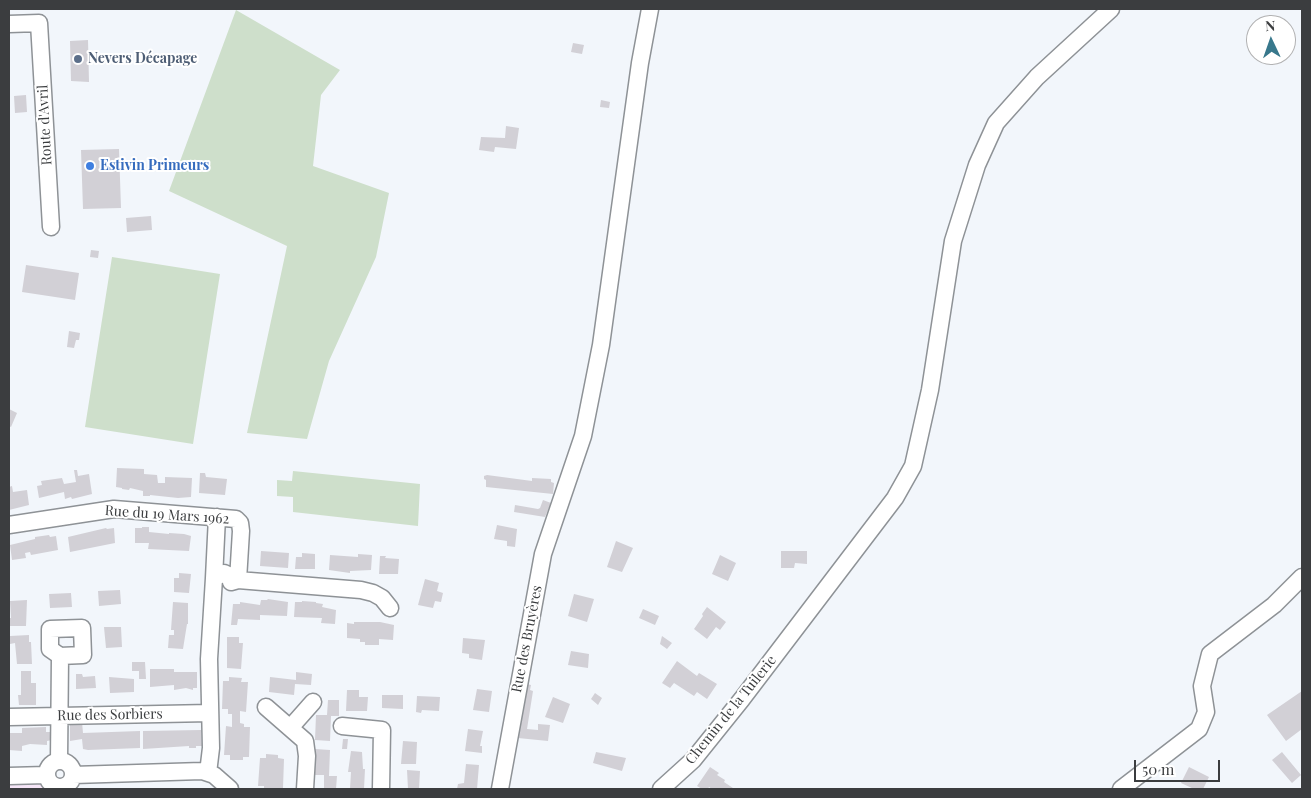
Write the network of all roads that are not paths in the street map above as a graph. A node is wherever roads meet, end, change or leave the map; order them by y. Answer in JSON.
{"nodes":[{"id":1,"x":650,"y":9,"type":"edge"},
{"id":2,"x":1110,"y":9,"type":"edge"},
{"id":3,"x":9,"y":24,"type":"edge"},
{"id":4,"x":51,"y":228,"type":"dead end"},
{"id":5,"x":217,"y":517,"type":"junction"},
{"id":6,"x":9,"y":526,"type":"edge"},
{"id":7,"x":1302,"y":577,"type":"edge"},
{"id":8,"x":214,"y":578,"type":"junction"},
{"id":9,"x":238,"y":580,"type":"junction"},
{"id":10,"x":213,"y":594,"type":"junction"},
{"id":11,"x":390,"y":608,"type":"dead end"},
{"id":12,"x":60,"y":656,"type":"dead end"},
{"id":13,"x":313,"y":702,"type":"dead end"},
{"id":14,"x":266,"y":707,"type":"dead end"},
{"id":15,"x":210,"y":713,"type":"junction"},
{"id":16,"x":59,"y":716,"type":"junction"},
{"id":17,"x":9,"y":717,"type":"edge"},
{"id":18,"x":342,"y":726,"type":"dead end"},
{"id":19,"x":290,"y":728,"type":"junction"},
{"id":20,"x":59,"y":761,"type":"junction"},
{"id":21,"x":208,"y":772,"type":"junction"},
{"id":22,"x":46,"y":775,"type":"junction"},
{"id":23,"x":73,"y":775,"type":"junction"},
{"id":24,"x":9,"y":776,"type":"edge"},
{"id":25,"x":61,"y":788,"type":"edge"},
{"id":26,"x":230,"y":789,"type":"edge"},
{"id":27,"x":305,"y":789,"type":"edge"},
{"id":28,"x":381,"y":789,"type":"edge"},
{"id":29,"x":500,"y":789,"type":"edge"},
{"id":30,"x":660,"y":789,"type":"edge"},
{"id":31,"x":1121,"y":789,"type":"edge"}],
"edges":[{"from":1,"to":29,"type":"street","name":"Rue des Bruyères"},
{"from":2,"to":30,"type":"street","name":"Chemin de la Tuilerie"},
{"from":3,"to":4,"type":"street","name":"Route d'Avril"},
{"from":5,"to":6,"type":"street","name":"Rue du 19 Mars 1962"},
{"from":5,"to":8,"type":"street"},
{"from":5,"to":9,"type":"street","name":"Rue du 19 Mars 1962"},
{"from":7,"to":31,"type":"street"},
{"from":8,"to":9,"type":"street"},
{"from":8,"to":10,"type":"street"},
{"from":9,"to":10,"type":"street"},
{"from":9,"to":11,"type":"street"},
{"from":10,"to":15,"type":"street"},
{"from":12,"to":16,"type":"street"},
{"from":13,"to":19,"type":"street"},
{"from":14,"to":19,"type":"street"},
{"from":15,"to":16,"type":"street","name":"Rue des Sorbiers"},
{"from":15,"to":21,"type":"street"},
{"from":16,"to":17,"type":"street","name":"Rue des Sorbiers"},
{"from":16,"to":20,"type":"street"},
{"from":18,"to":28,"type":"street"},
{"from":19,"to":27,"type":"street"},
{"from":20,"to":22,"type":"street"},
{"from":20,"to":23,"type":"street"},
{"from":21,"to":23,"type":"street"},
{"from":21,"to":26,"type":"street"},
{"from":22,"to":24,"type":"street"},
{"from":22,"to":25,"type":"street"},
{"from":23,"to":25,"type":"street"}]}
